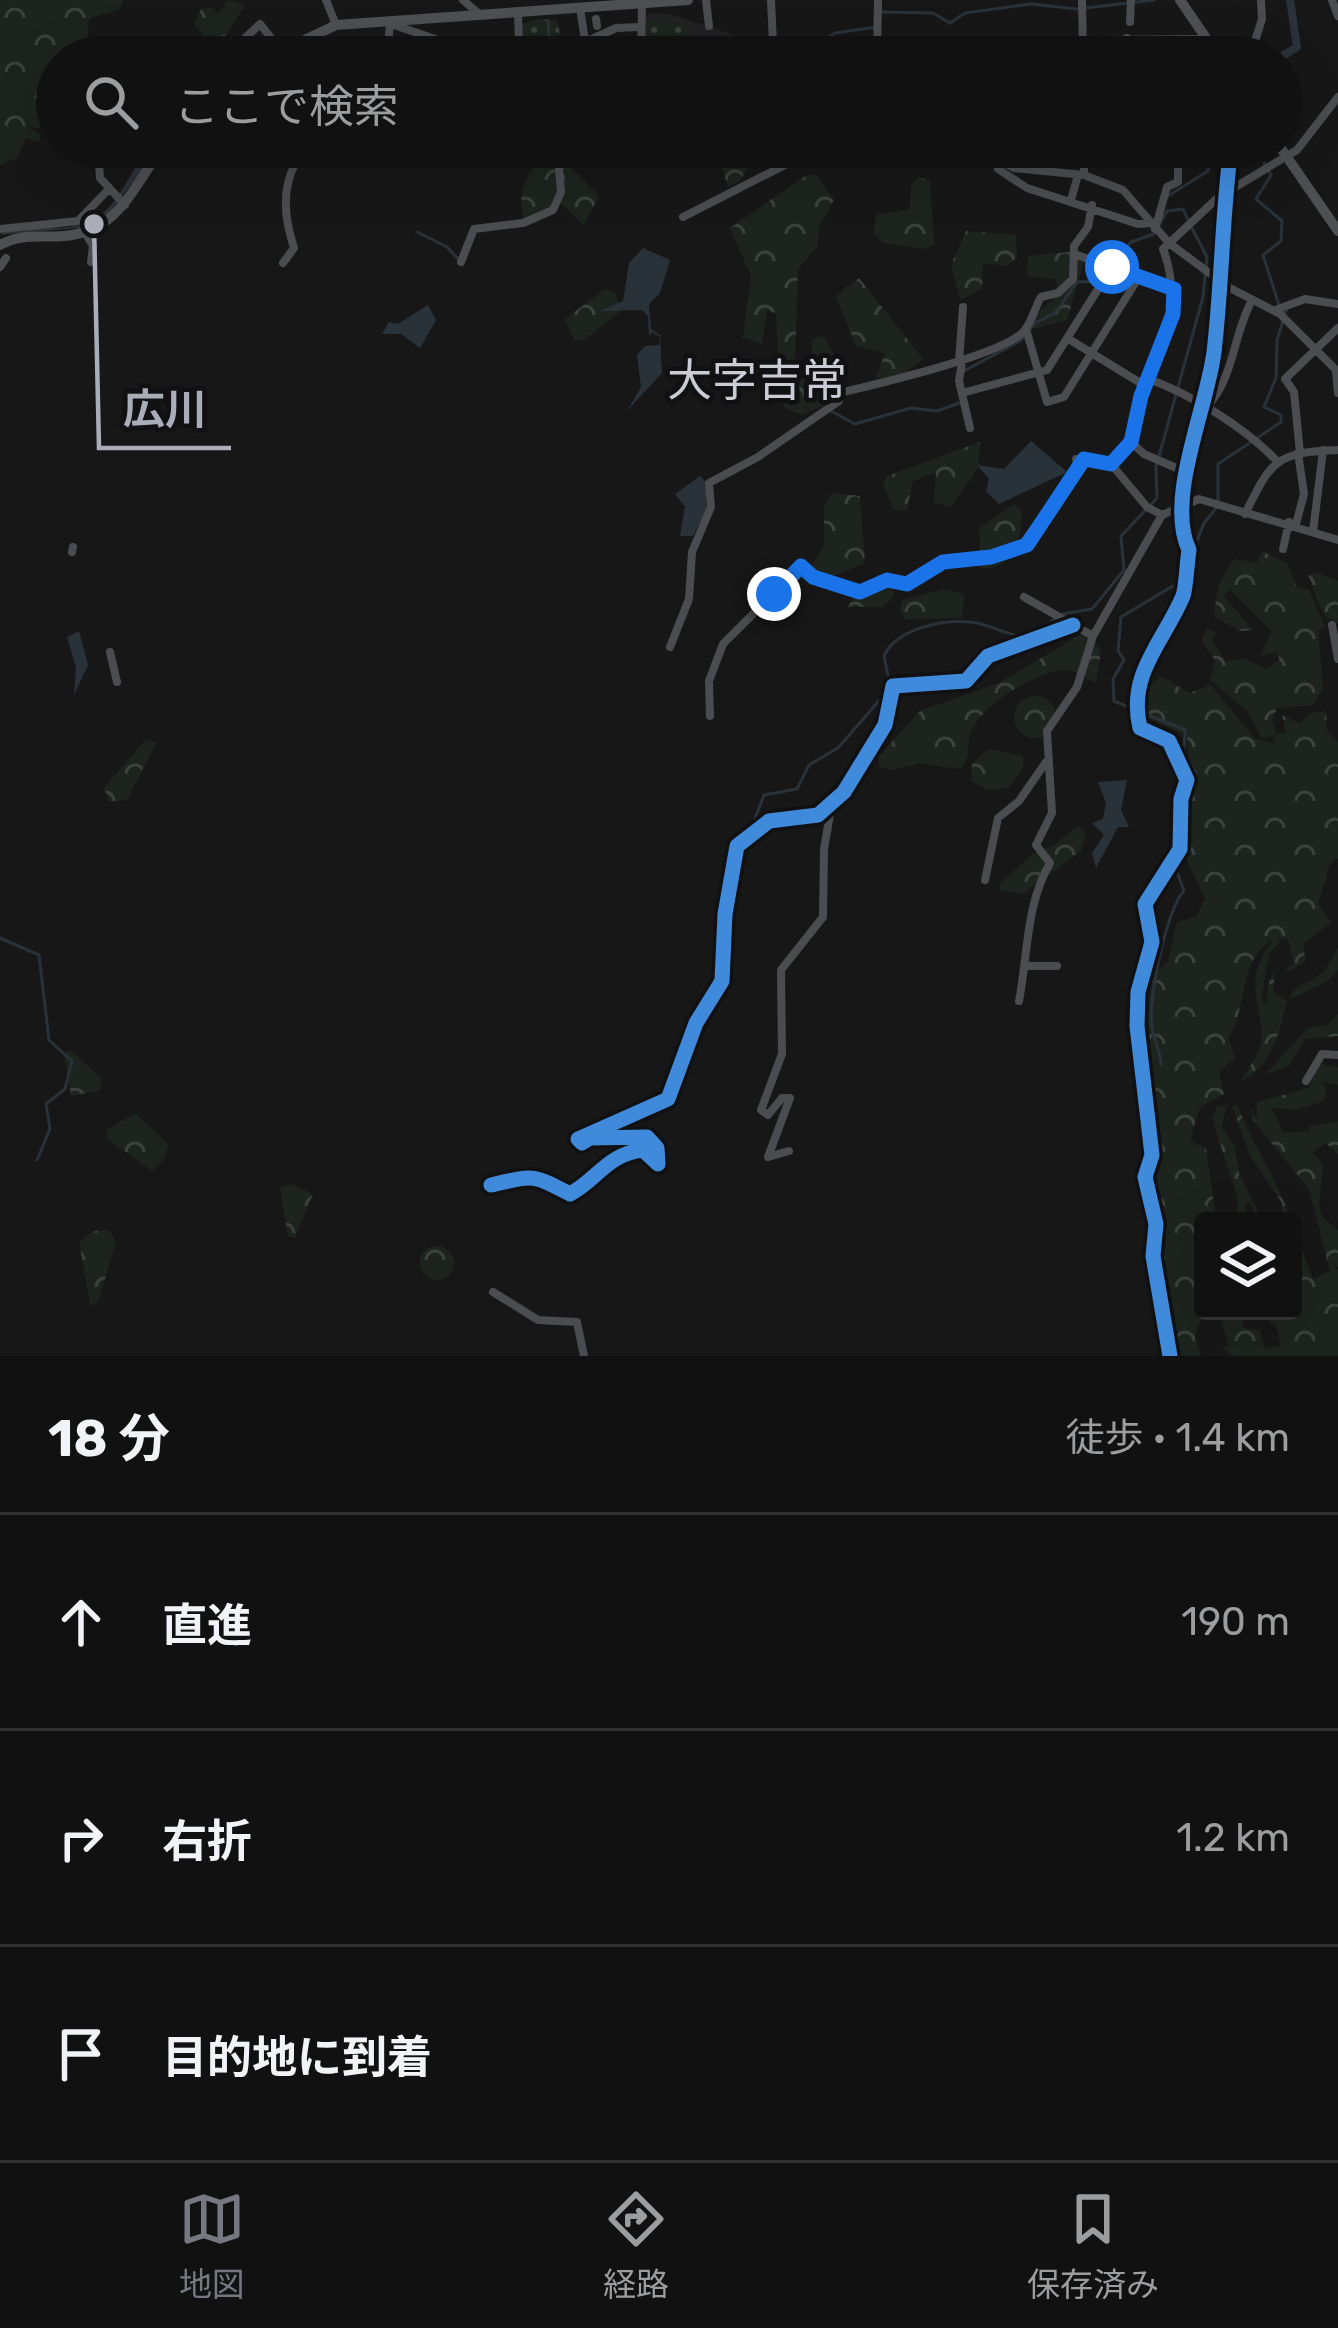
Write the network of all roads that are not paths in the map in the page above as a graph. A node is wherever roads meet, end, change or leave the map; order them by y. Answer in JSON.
{"nodes":[{"id":1,"x":326,"y":0,"type":"edge"},
{"id":2,"x":463,"y":0,"type":"edge"},
{"id":3,"x":688,"y":0,"type":"edge"},
{"id":4,"x":706,"y":0,"type":"edge"},
{"id":5,"x":771,"y":0,"type":"edge"},
{"id":6,"x":878,"y":0,"type":"edge"},
{"id":7,"x":1082,"y":0,"type":"edge"},
{"id":8,"x":1131,"y":0,"type":"edge"},
{"id":9,"x":1180,"y":0,"type":"edge"},
{"id":10,"x":1261,"y":0,"type":"edge"},
{"id":11,"x":1332,"y":0,"type":"edge"},
{"id":12,"x":669,"y":1,"type":"edge"},
{"id":13,"x":643,"y":3,"type":"junction"},
{"id":14,"x":580,"y":10,"type":"edge"},
{"id":15,"x":518,"y":12,"type":"junction"},
{"id":16,"x":1338,"y":16,"type":"edge"},
{"id":17,"x":474,"y":17,"type":"junction"},
{"id":18,"x":1130,"y":22,"type":"dead end"},
{"id":19,"x":597,"y":23,"type":"dead end"},
{"id":20,"x":336,"y":26,"type":"junction"},
{"id":21,"x":394,"y":26,"type":"junction"},
{"id":22,"x":709,"y":26,"type":"dead end"},
{"id":23,"x":640,"y":27,"type":"junction"},
{"id":24,"x":314,"y":36,"type":"edge"},
{"id":25,"x":392,"y":36,"type":"edge"},
{"id":26,"x":425,"y":36,"type":"edge"},
{"id":27,"x":519,"y":36,"type":"edge"},
{"id":28,"x":598,"y":36,"type":"edge"},
{"id":29,"x":640,"y":36,"type":"edge"},
{"id":30,"x":772,"y":36,"type":"edge"},
{"id":31,"x":877,"y":36,"type":"edge"},
{"id":32,"x":1083,"y":36,"type":"edge"},
{"id":33,"x":1207,"y":36,"type":"edge"},
{"id":34,"x":1257,"y":36,"type":"edge"},
{"id":35,"x":1338,"y":98,"type":"edge"},
{"id":36,"x":1302,"y":143,"type":"edge"},
{"id":37,"x":101,"y":168,"type":"edge"},
{"id":38,"x":145,"y":168,"type":"edge"},
{"id":39,"x":293,"y":168,"type":"edge"},
{"id":40,"x":559,"y":168,"type":"edge"},
{"id":41,"x":771,"y":168,"type":"edge"},
{"id":42,"x":998,"y":168,"type":"edge"},
{"id":43,"x":1014,"y":168,"type":"edge"},
{"id":44,"x":1082,"y":168,"type":"edge"},
{"id":45,"x":1178,"y":168,"type":"edge"},
{"id":46,"x":1229,"y":168,"type":"edge"},
{"id":47,"x":1259,"y":168,"type":"edge"},
{"id":48,"x":1295,"y":168,"type":"edge"},
{"id":49,"x":1081,"y":175,"type":"junction"},
{"id":50,"x":108,"y":190,"type":"junction"},
{"id":51,"x":1226,"y":191,"type":"junction"},
{"id":52,"x":1071,"y":200,"type":"junction"},
{"id":53,"x":122,"y":202,"type":"junction"},
{"id":54,"x":1092,"y":205,"type":"junction"},
{"id":55,"x":683,"y":218,"type":"dead end"},
{"id":56,"x":0,"y":229,"type":"edge"},
{"id":57,"x":81,"y":229,"type":"junction"},
{"id":58,"x":1155,"y":229,"type":"junction"},
{"id":59,"x":1338,"y":230,"type":"edge"},
{"id":60,"x":1169,"y":243,"type":"junction"},
{"id":61,"x":0,"y":244,"type":"edge"},
{"id":62,"x":1077,"y":255,"type":"junction"},
{"id":63,"x":91,"y":262,"type":"dead end"},
{"id":64,"x":461,"y":262,"type":"dead end"},
{"id":65,"x":283,"y":263,"type":"dead end"},
{"id":66,"x":1112,"y":267,"type":"junction"},
{"id":67,"x":1139,"y":277,"type":"junction"},
{"id":68,"x":1217,"y":279,"type":"junction"},
{"id":69,"x":1174,"y":289,"type":"junction"},
{"id":70,"x":1252,"y":300,"type":"junction"},
{"id":71,"x":1338,"y":304,"type":"edge"},
{"id":72,"x":963,"y":307,"type":"dead end"},
{"id":73,"x":1278,"y":309,"type":"dead end"},
{"id":74,"x":1026,"y":327,"type":"junction"},
{"id":75,"x":1338,"y":328,"type":"edge"},
{"id":76,"x":1067,"y":338,"type":"junction"},
{"id":77,"x":1312,"y":348,"type":"junction"},
{"id":78,"x":1092,"y":353,"type":"junction"},
{"id":79,"x":961,"y":362,"type":"junction"},
{"id":80,"x":1337,"y":372,"type":"edge"},
{"id":81,"x":1039,"y":373,"type":"junction"},
{"id":82,"x":1148,"y":383,"type":"junction"},
{"id":83,"x":962,"y":393,"type":"junction"},
{"id":84,"x":1338,"y":393,"type":"edge"},
{"id":85,"x":1204,"y":410,"type":"junction"},
{"id":86,"x":970,"y":428,"type":"dead end"},
{"id":87,"x":1131,"y":442,"type":"junction"},
{"id":88,"x":1338,"y":450,"type":"edge"},
{"id":89,"x":1323,"y":451,"type":"junction"},
{"id":90,"x":1299,"y":453,"type":"junction"},
{"id":91,"x":1276,"y":460,"type":"junction"},
{"id":92,"x":1111,"y":464,"type":"junction"},
{"id":93,"x":1188,"y":473,"type":"junction"},
{"id":94,"x":1183,"y":502,"type":"junction"},
{"id":95,"x":1245,"y":514,"type":"junction"},
{"id":96,"x":1162,"y":515,"type":"junction"},
{"id":97,"x":1293,"y":523,"type":"junction"},
{"id":98,"x":1313,"y":532,"type":"junction"},
{"id":99,"x":1338,"y":540,"type":"edge"},
{"id":100,"x":1283,"y":549,"type":"dead end"},
{"id":101,"x":1024,"y":597,"type":"dead end"},
{"id":102,"x":1073,"y":625,"type":"junction"},
{"id":103,"x":1332,"y":625,"type":"dead end"},
{"id":104,"x":1093,"y":636,"type":"junction"},
{"id":105,"x":670,"y":646,"type":"dead end"},
{"id":106,"x":110,"y":652,"type":"dead end"},
{"id":107,"x":1338,"y":659,"type":"edge"},
{"id":108,"x":117,"y":682,"type":"dead end"},
{"id":109,"x":710,"y":716,"type":"dead end"},
{"id":110,"x":1047,"y":761,"type":"junction"},
{"id":111,"x":832,"y":802,"type":"junction"},
{"id":112,"x":985,"y":880,"type":"dead end"},
{"id":113,"x":1026,"y":966,"type":"junction"},
{"id":114,"x":1057,"y":966,"type":"dead end"},
{"id":115,"x":1019,"y":1001,"type":"dead end"},
{"id":116,"x":1334,"y":1054,"type":"edge"},
{"id":117,"x":1306,"y":1081,"type":"dead end"},
{"id":118,"x":789,"y":1151,"type":"dead end"},
{"id":119,"x":491,"y":1185,"type":"dead end"},
{"id":120,"x":493,"y":1292,"type":"dead end"},
{"id":121,"x":584,"y":1356,"type":"edge"},
{"id":122,"x":1170,"y":1356,"type":"edge"}],
"edges":[{"from":1,"to":20,"type":"street"},
{"from":2,"to":17,"type":"street"},
{"from":3,"to":12,"type":"main road"},
{"from":4,"to":22,"type":"street"},
{"from":5,"to":30,"type":"street"},
{"from":6,"to":31,"type":"street"},
{"from":7,"to":32,"type":"street"},
{"from":8,"to":18,"type":"street"},
{"from":9,"to":33,"type":"main road"},
{"from":10,"to":34,"type":"street"},
{"from":11,"to":16,"type":"street"},
{"from":12,"to":13,"type":"main road"},
{"from":13,"to":14,"type":"main road"},
{"from":13,"to":23,"type":"street"},
{"from":14,"to":15,"type":"main road"},
{"from":14,"to":19,"type":"street"},
{"from":15,"to":17,"type":"main road"},
{"from":15,"to":27,"type":"street"},
{"from":17,"to":21,"type":"main road"},
{"from":20,"to":21,"type":"main road"},
{"from":20,"to":24,"type":"main road"},
{"from":21,"to":25,"type":"street"},
{"from":21,"to":26,"type":"street"},
{"from":23,"to":28,"type":"street"},
{"from":23,"to":29,"type":"street"},
{"from":35,"to":36,"type":"street"},
{"from":37,"to":50,"type":"street"},
{"from":38,"to":53,"type":"main road"},
{"from":39,"to":65,"type":"street"},
{"from":40,"to":64,"type":"street"},
{"from":41,"to":55,"type":"street"},
{"from":42,"to":52,"type":"street"},
{"from":43,"to":49,"type":"street"},
{"from":44,"to":49,"type":"street"},
{"from":45,"to":58,"type":"street"},
{"from":46,"to":51,"type":"street"},
{"from":47,"to":51,"type":"street"},
{"from":48,"to":59,"type":"main road"},
{"from":49,"to":52,"type":"street"},
{"from":49,"to":58,"type":"street"},
{"from":50,"to":53,"type":"street"},
{"from":50,"to":57,"type":"street"},
{"from":51,"to":60,"type":"street"},
{"from":51,"to":68,"type":"street"},
{"from":52,"to":54,"type":"street"},
{"from":53,"to":57,"type":"main road"},
{"from":54,"to":58,"type":"street"},
{"from":54,"to":62,"type":"street"},
{"from":56,"to":57,"type":"street"},
{"from":57,"to":61,"type":"main road"},
{"from":57,"to":63,"type":"street"},
{"from":58,"to":60,"type":"street"},
{"from":60,"to":68,"type":"street"},
{"from":60,"to":69,"type":"street"},
{"from":62,"to":66,"type":"street"},
{"from":62,"to":74,"type":"street"},
{"from":66,"to":67,"type":"street"},
{"from":66,"to":76,"type":"street"},
{"from":67,"to":69,"type":"street"},
{"from":67,"to":78,"type":"street"},
{"from":68,"to":70,"type":"street"},
{"from":68,"to":85,"type":"street"},
{"from":69,"to":82,"type":"street"},
{"from":70,"to":77,"type":"street"},
{"from":70,"to":85,"type":"street"},
{"from":71,"to":73,"type":"street"},
{"from":72,"to":79,"type":"street"},
{"from":74,"to":79,"type":"street"},
{"from":74,"to":81,"type":"street"},
{"from":75,"to":77,"type":"street"},
{"from":76,"to":78,"type":"street"},
{"from":76,"to":81,"type":"street"},
{"from":77,"to":80,"type":"street"},
{"from":77,"to":90,"type":"street"},
{"from":78,"to":81,"type":"street"},
{"from":78,"to":82,"type":"street"},
{"from":79,"to":83,"type":"street"},
{"from":79,"to":105,"type":"street"},
{"from":80,"to":84,"type":"street"},
{"from":81,"to":83,"type":"street"},
{"from":82,"to":85,"type":"street"},
{"from":82,"to":87,"type":"street"},
{"from":83,"to":86,"type":"street"},
{"from":85,"to":91,"type":"street"},
{"from":85,"to":93,"type":"street"},
{"from":87,"to":92,"type":"street"},
{"from":87,"to":93,"type":"street"},
{"from":88,"to":89,"type":"street"},
{"from":89,"to":90,"type":"street"},
{"from":89,"to":98,"type":"street"},
{"from":90,"to":91,"type":"street"},
{"from":90,"to":97,"type":"street"},
{"from":91,"to":95,"type":"street"},
{"from":92,"to":96,"type":"street"},
{"from":92,"to":109,"type":"street"},
{"from":93,"to":94,"type":"street"},
{"from":94,"to":95,"type":"street"},
{"from":94,"to":96,"type":"street"},
{"from":94,"to":122,"type":"street"},
{"from":95,"to":97,"type":"street"},
{"from":96,"to":104,"type":"street"},
{"from":97,"to":98,"type":"street"},
{"from":97,"to":100,"type":"street"},
{"from":98,"to":99,"type":"street"},
{"from":101,"to":102,"type":"street"},
{"from":102,"to":104,"type":"street"},
{"from":102,"to":111,"type":"street"},
{"from":103,"to":107,"type":"street"},
{"from":104,"to":110,"type":"street"},
{"from":106,"to":108,"type":"street"},
{"from":110,"to":112,"type":"street"},
{"from":110,"to":113,"type":"street"},
{"from":111,"to":118,"type":"street"},
{"from":111,"to":119,"type":"street"},
{"from":113,"to":114,"type":"street"},
{"from":113,"to":115,"type":"street"},
{"from":116,"to":117,"type":"street"},
{"from":120,"to":121,"type":"street"}]}
